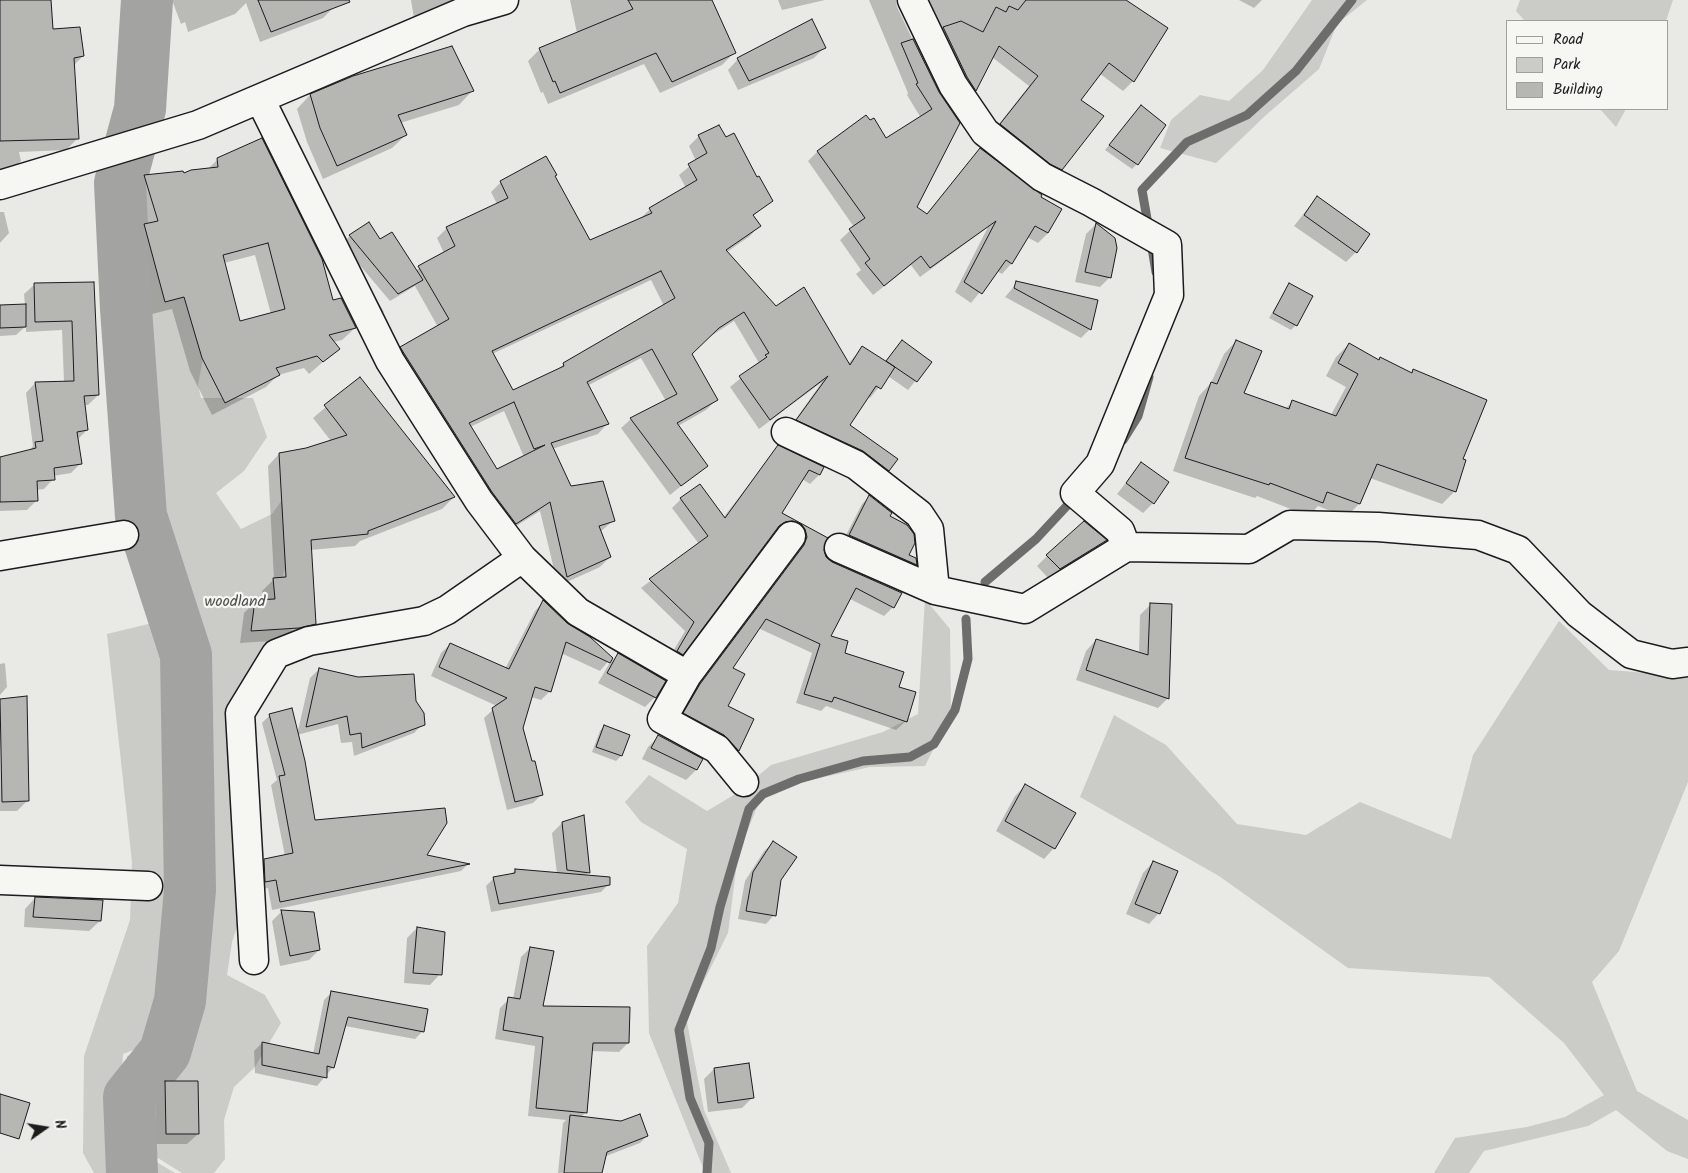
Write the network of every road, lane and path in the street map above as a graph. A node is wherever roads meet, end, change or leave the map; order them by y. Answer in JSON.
{"nodes":[{"id":1,"x":504,"y":0,"type":"edge"},
{"id":2,"x":912,"y":0,"type":"edge"},
{"id":3,"x":260,"y":99,"type":"junction"},
{"id":4,"x":0,"y":185,"type":"edge"},
{"id":5,"x":786,"y":432,"type":"dead end"},
{"id":6,"x":124,"y":535,"type":"dead end"},
{"id":7,"x":791,"y":536,"type":"dead end"},
{"id":8,"x":1126,"y":546,"type":"junction"},
{"id":9,"x":839,"y":548,"type":"dead end"},
{"id":10,"x":0,"y":556,"type":"edge"},
{"id":11,"x":522,"y":558,"type":"junction"},
{"id":12,"x":935,"y":590,"type":"junction"},
{"id":13,"x":1688,"y":662,"type":"edge"},
{"id":14,"x":687,"y":675,"type":"junction"},
{"id":15,"x":744,"y":782,"type":"dead end"},
{"id":16,"x":0,"y":880,"type":"edge"},
{"id":17,"x":148,"y":886,"type":"dead end"},
{"id":18,"x":254,"y":960,"type":"dead end"}],
"edges":[{"from":1,"to":3,"type":"street"},
{"from":2,"to":8,"type":"street"},
{"from":3,"to":4,"type":"street"},
{"from":3,"to":11,"type":"street"},
{"from":5,"to":12,"type":"street"},
{"from":6,"to":10,"type":"street"},
{"from":7,"to":14,"type":"street"},
{"from":8,"to":12,"type":"street"},
{"from":8,"to":13,"type":"street"},
{"from":9,"to":12,"type":"street"},
{"from":11,"to":14,"type":"street"},
{"from":11,"to":18,"type":"street"},
{"from":14,"to":15,"type":"street"},
{"from":16,"to":17,"type":"street"}]}
